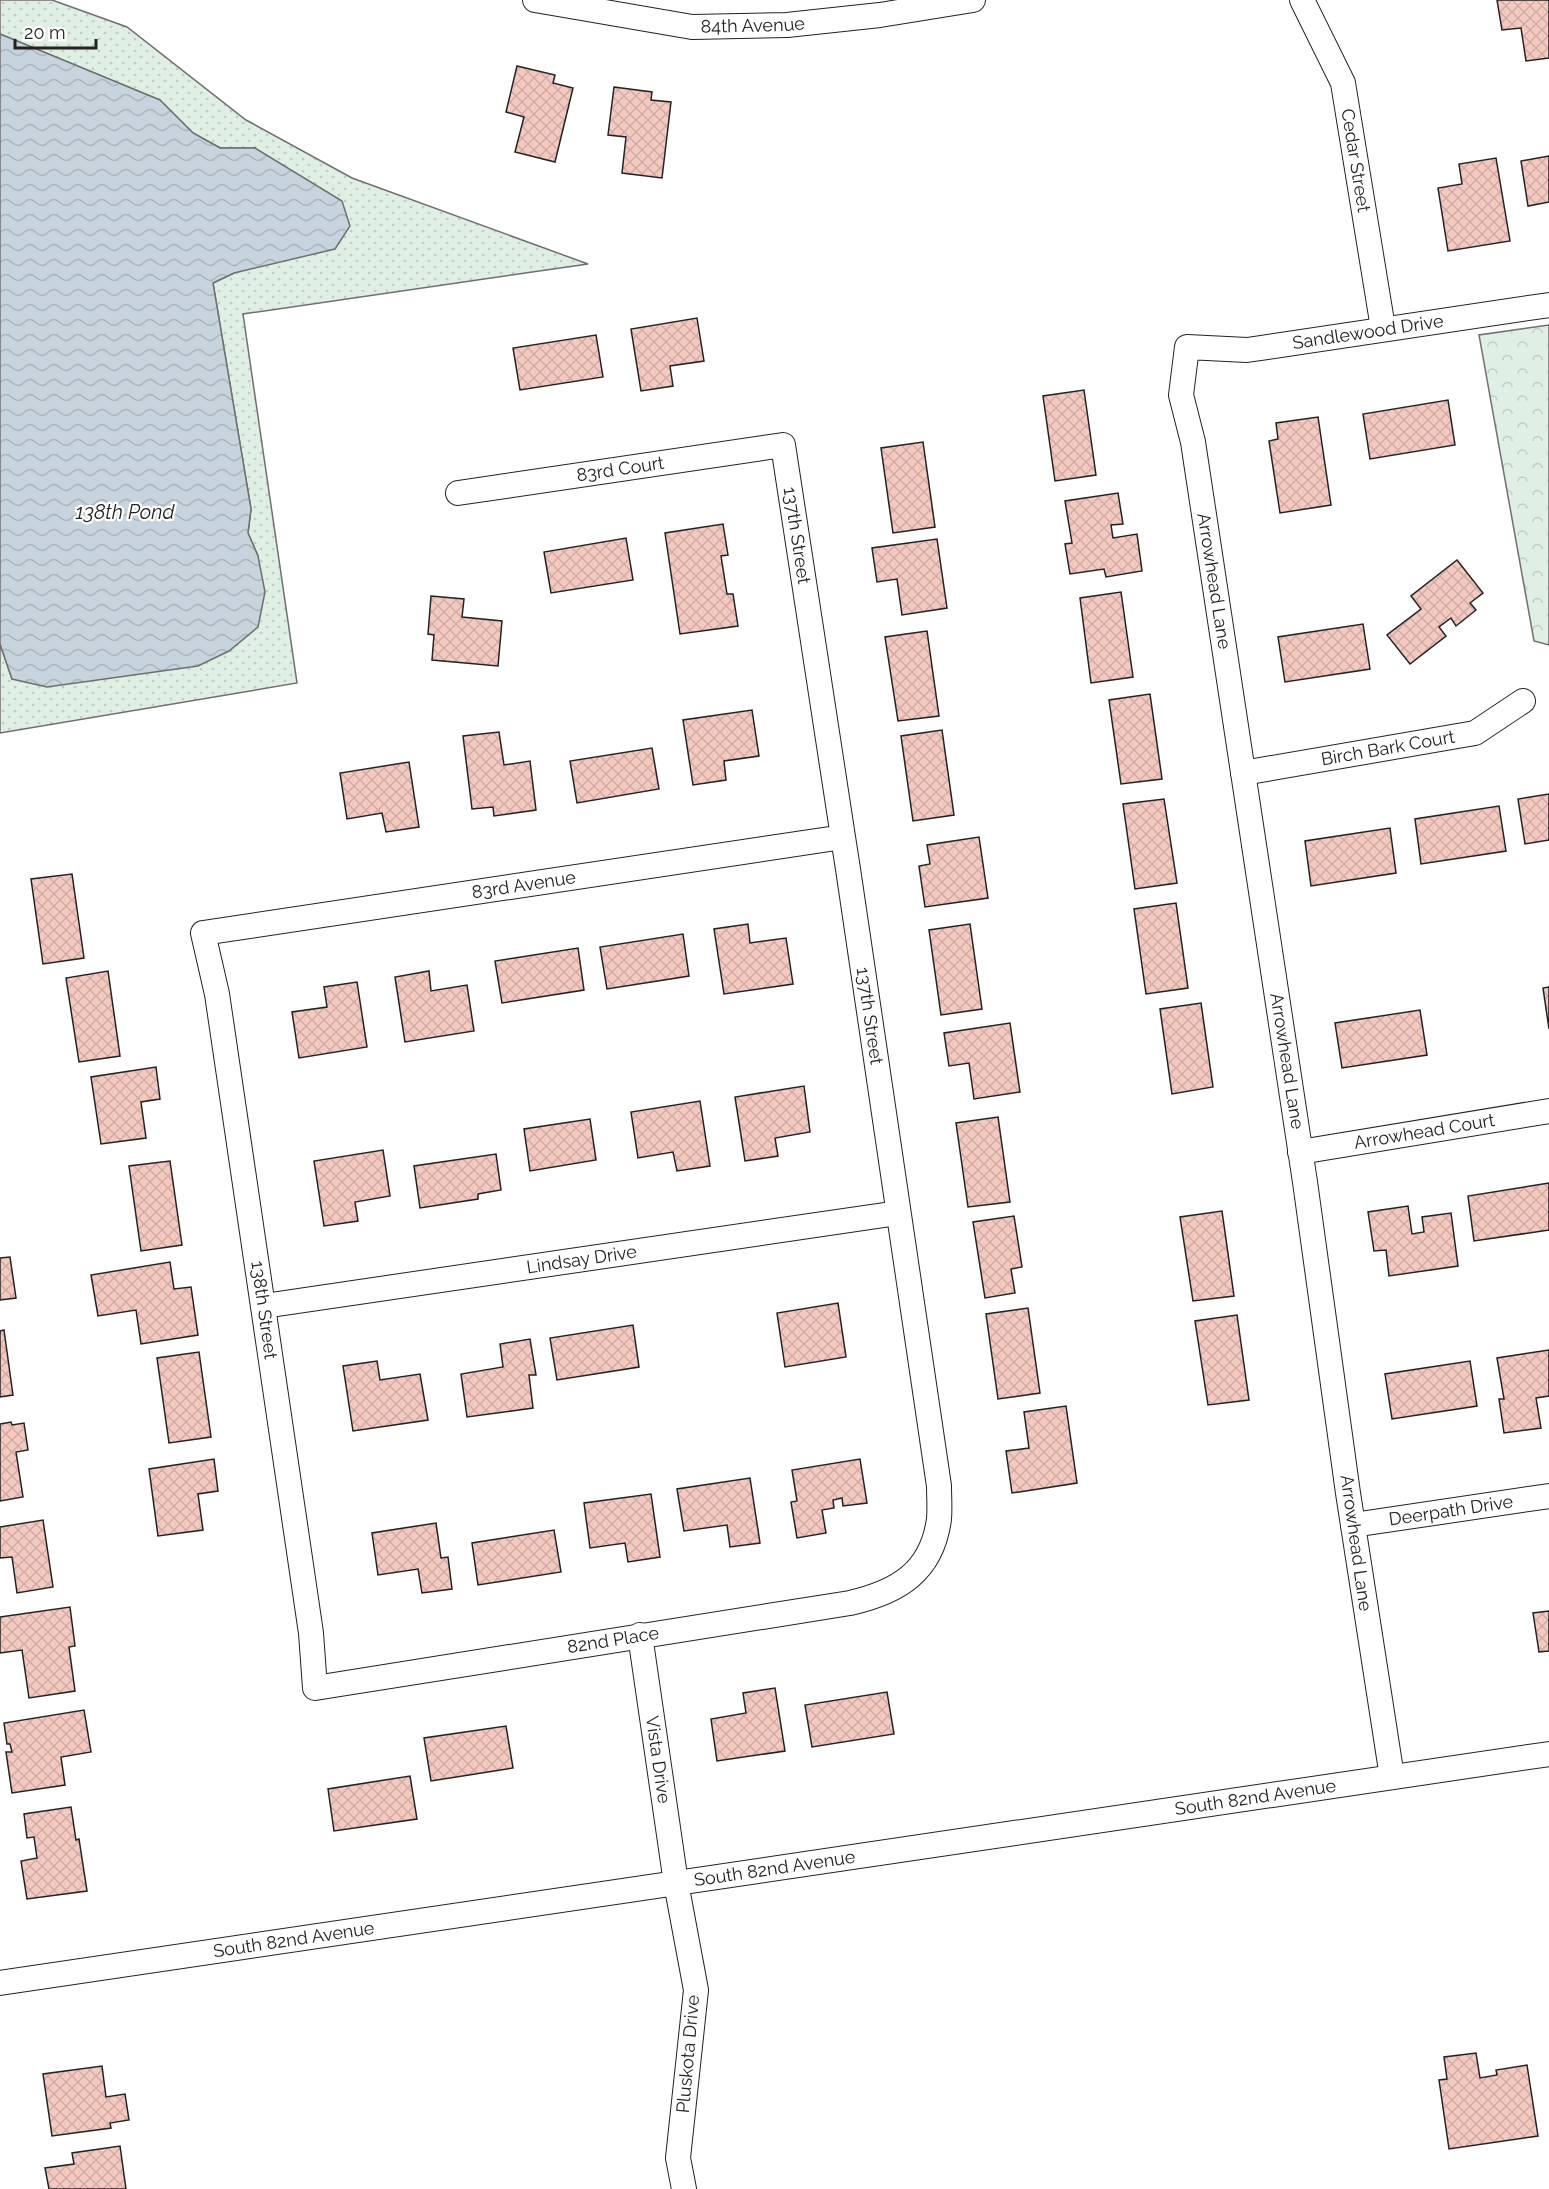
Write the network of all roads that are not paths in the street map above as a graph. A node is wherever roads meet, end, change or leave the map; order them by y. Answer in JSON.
{"nodes":[{"id":1,"x":535,"y":0,"type":"edge"},
{"id":2,"x":972,"y":0,"type":"edge"},
{"id":3,"x":1302,"y":0,"type":"edge"},
{"id":4,"x":878,"y":7,"type":"edge"},
{"id":5,"x":1549,"y":304,"type":"edge"},
{"id":6,"x":1383,"y":328,"type":"junction"},
{"id":7,"x":1187,"y":348,"type":"joint"},
{"id":8,"x":783,"y":445,"type":"joint"},
{"id":9,"x":458,"y":493,"type":"dead end"},
{"id":10,"x":1523,"y":701,"type":"dead end"},
{"id":11,"x":1243,"y":773,"type":"junction"},
{"id":12,"x":843,"y":837,"type":"junction"},
{"id":13,"x":203,"y":933,"type":"joint"},
{"id":14,"x":1549,"y":1111,"type":"edge"},
{"id":15,"x":1300,"y":1152,"type":"junction"},
{"id":16,"x":898,"y":1213,"type":"junction"},
{"id":17,"x":264,"y":1306,"type":"junction"},
{"id":18,"x":1549,"y":1496,"type":"edge"},
{"id":19,"x":1353,"y":1525,"type":"junction"},
{"id":20,"x":907,"y":1580,"type":"joint"},
{"id":21,"x":640,"y":1635,"type":"junction"},
{"id":22,"x":315,"y":1688,"type":"joint"},
{"id":23,"x":1549,"y":1754,"type":"edge"},
{"id":24,"x":1392,"y":1777,"type":"junction"},
{"id":25,"x":676,"y":1883,"type":"junction"},
{"id":26,"x":0,"y":1983,"type":"edge"},
{"id":27,"x":684,"y":2189,"type":"edge"}],
"edges":[{"from":1,"to":4,"type":"street","name":"84th Avenue"},
{"from":2,"to":4,"type":"street","name":"84th Avenue"},
{"from":3,"to":6,"type":"street","name":"Cedar Street"},
{"from":5,"to":6,"type":"street","name":"Sandlewood Drive"},
{"from":6,"to":7,"type":"street","name":"Sandlewood Drive"},
{"from":7,"to":11,"type":"street","name":"Arrowhead Lane"},
{"from":8,"to":9,"type":"street","name":"83rd Court"},
{"from":8,"to":12,"type":"street","name":"137th Street"},
{"from":10,"to":11,"type":"street","name":"Birch Bark Court"},
{"from":11,"to":15,"type":"street","name":"Arrowhead Lane"},
{"from":12,"to":13,"type":"street","name":"83rd Avenue"},
{"from":12,"to":16,"type":"street","name":"137th Street"},
{"from":13,"to":17,"type":"street","name":"138th Street"},
{"from":14,"to":15,"type":"street","name":"Arrowhead Court"},
{"from":15,"to":19,"type":"street","name":"Arrowhead Lane"},
{"from":16,"to":17,"type":"street","name":"Lindsay Drive"},
{"from":16,"to":20,"type":"street","name":"137th Street"},
{"from":17,"to":22,"type":"street","name":"138th Street"},
{"from":18,"to":19,"type":"street","name":"Deerpath Drive"},
{"from":19,"to":24,"type":"street","name":"Arrowhead Lane"},
{"from":20,"to":21,"type":"street","name":"82nd Place"},
{"from":21,"to":22,"type":"street","name":"82nd Place"},
{"from":21,"to":25,"type":"street","name":"Vista Drive"},
{"from":23,"to":24,"type":"street","name":"South 82nd Avenue"},
{"from":24,"to":25,"type":"street","name":"South 82nd Avenue"},
{"from":25,"to":26,"type":"street","name":"South 82nd Avenue"},
{"from":25,"to":27,"type":"street","name":"Pluskota Drive"}]}
